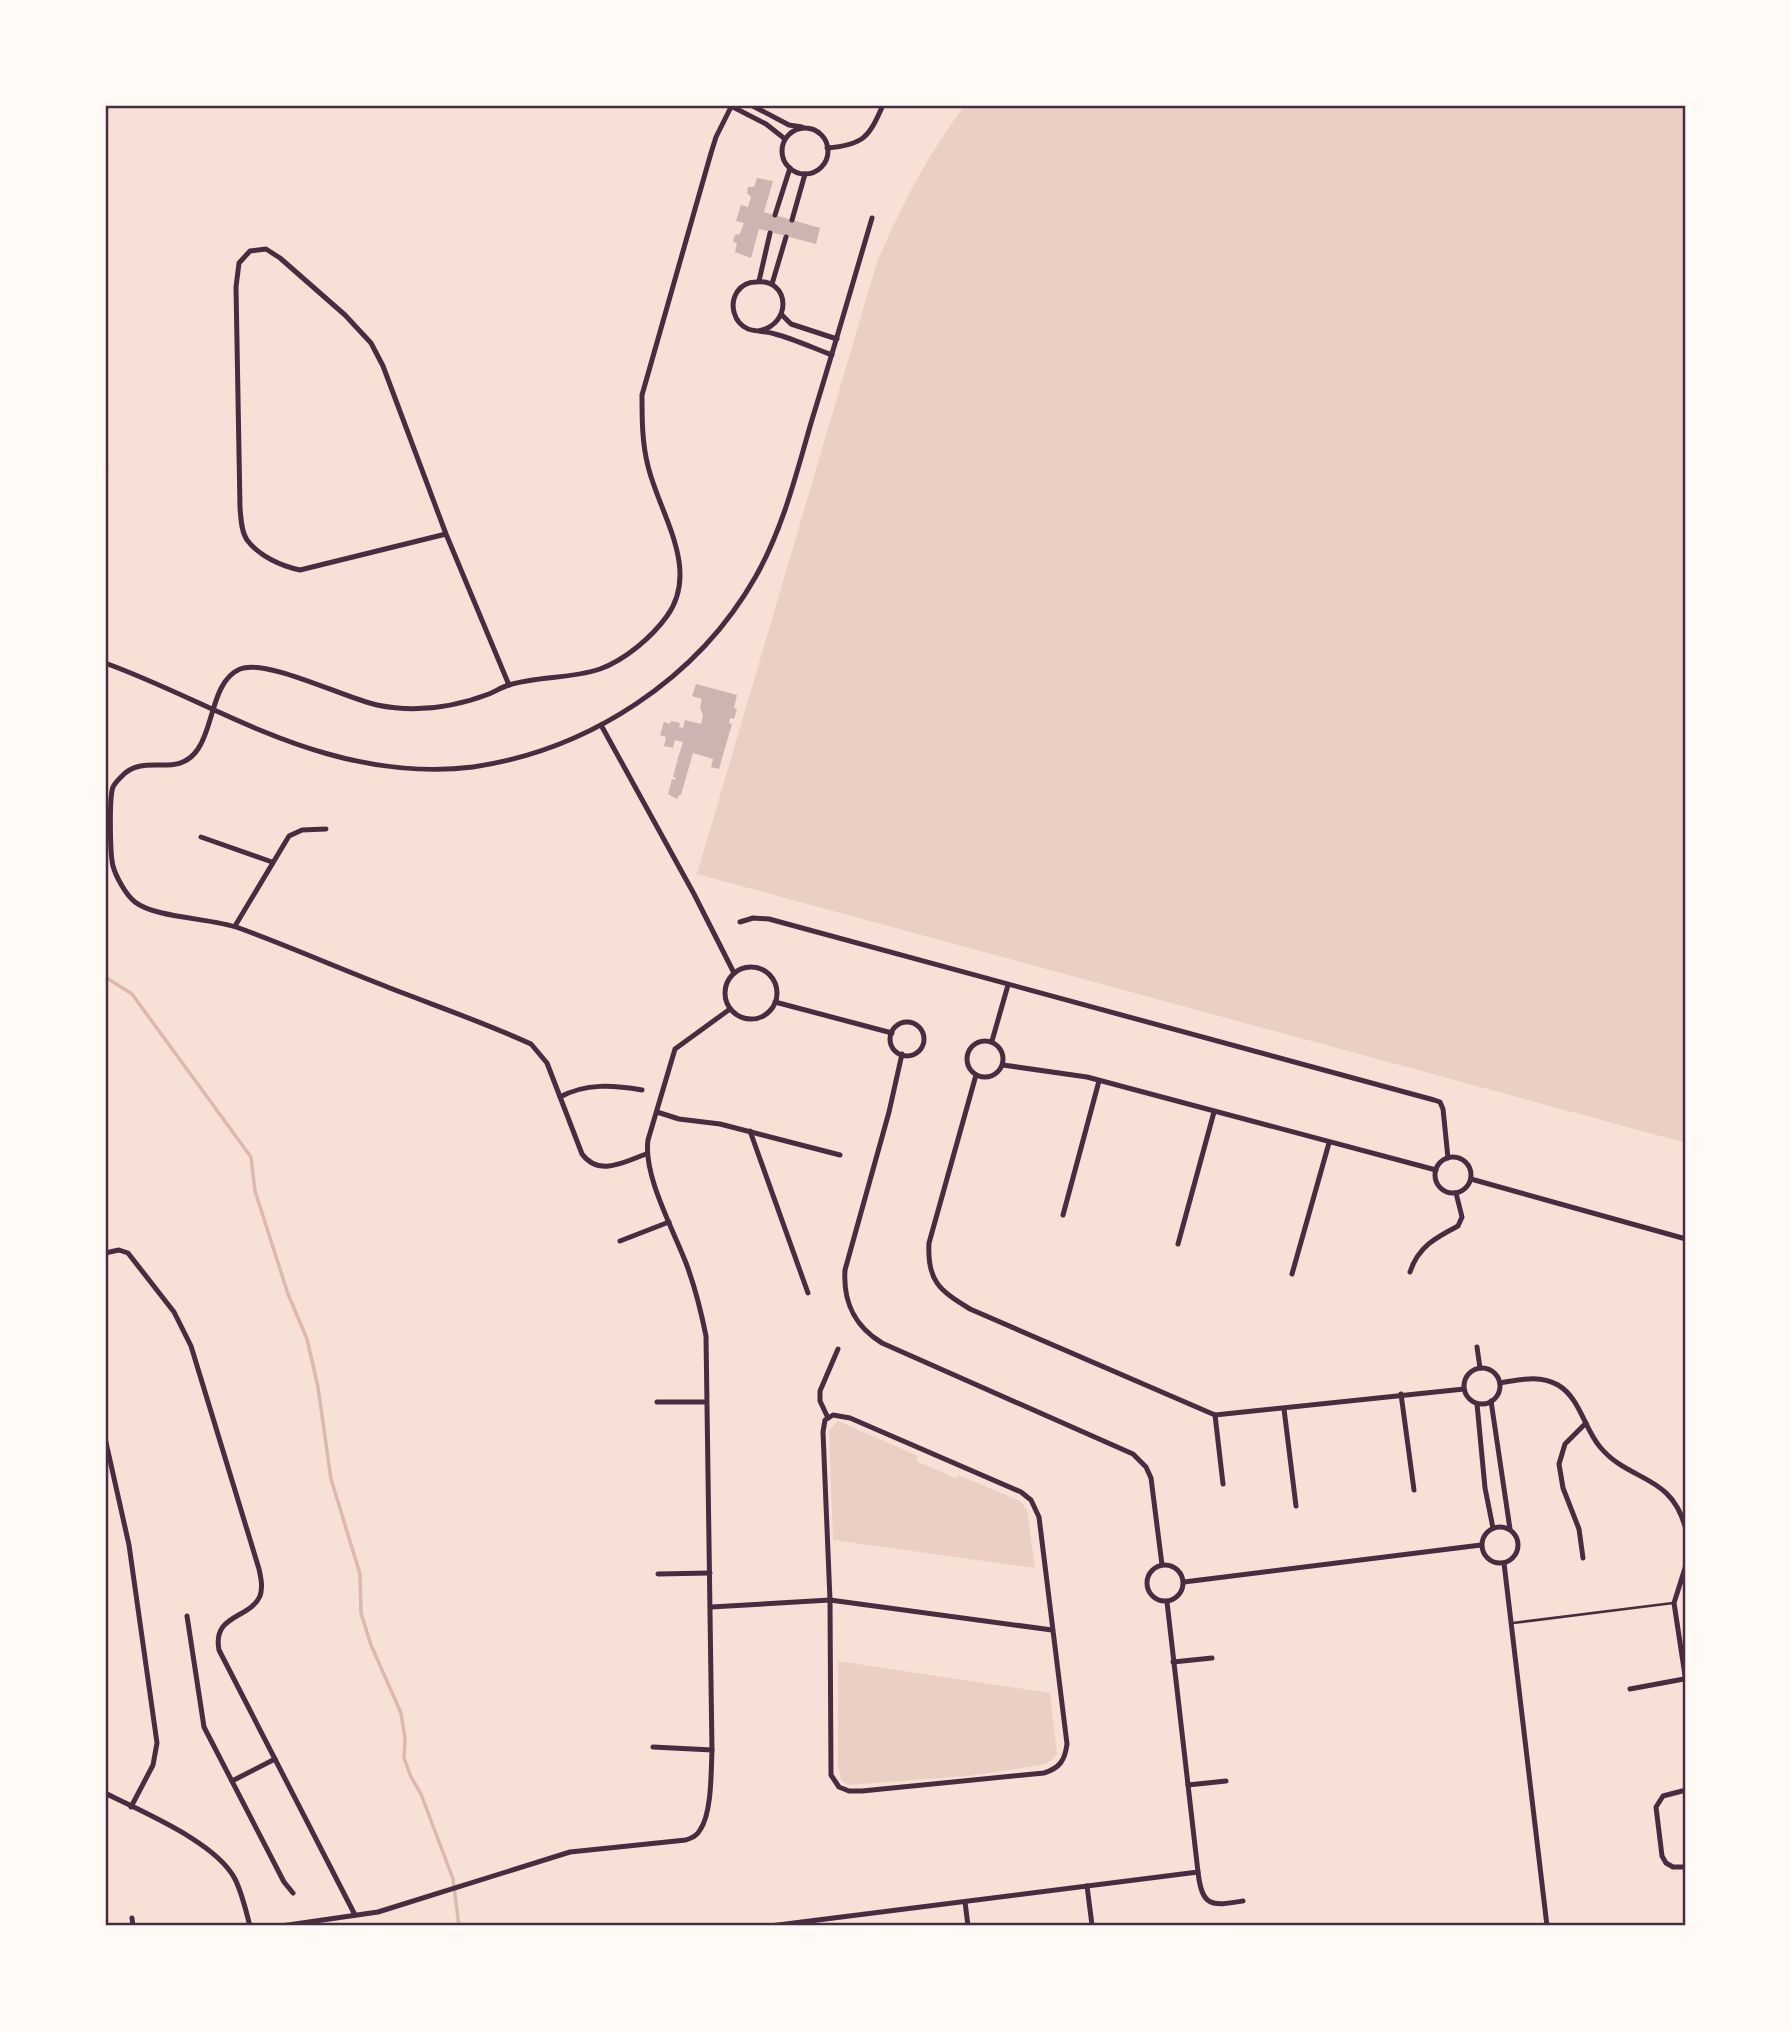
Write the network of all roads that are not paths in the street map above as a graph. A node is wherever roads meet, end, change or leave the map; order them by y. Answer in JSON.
{"nodes":[{"id":1,"x":751,"y":105,"type":"edge"},
{"id":2,"x":883,"y":105,"type":"edge"},
{"id":3,"x":731,"y":106,"type":"edge"},
{"id":4,"x":805,"y":128,"type":"junction"},
{"id":5,"x":785,"y":139,"type":"junction"},
{"id":6,"x":828,"y":148,"type":"junction"},
{"id":7,"x":790,"y":168,"type":"junction"},
{"id":8,"x":806,"y":174,"type":"junction"},
{"id":9,"x":782,"y":194,"type":"junction"},
{"id":10,"x":798,"y":199,"type":"junction"},
{"id":11,"x":775,"y":215,"type":"dead end"},
{"id":12,"x":872,"y":218,"type":"dead end"},
{"id":13,"x":792,"y":220,"type":"dead end"},
{"id":14,"x":770,"y":233,"type":"dead end"},
{"id":15,"x":786,"y":237,"type":"dead end"},
{"id":16,"x":764,"y":250,"type":"junction"},
{"id":17,"x":780,"y":254,"type":"junction"},
{"id":18,"x":759,"y":281,"type":"junction"},
{"id":19,"x":772,"y":284,"type":"junction"},
{"id":20,"x":782,"y":315,"type":"junction"},
{"id":21,"x":758,"y":331,"type":"junction"},
{"id":22,"x":836,"y":339,"type":"junction"},
{"id":23,"x":832,"y":355,"type":"junction"},
{"id":24,"x":446,"y":534,"type":"junction"},
{"id":25,"x":105,"y":663,"type":"edge"},
{"id":26,"x":509,"y":685,"type":"junction"},
{"id":27,"x":601,"y":725,"type":"junction"},
{"id":28,"x":326,"y":829,"type":"dead end"},
{"id":29,"x":201,"y":837,"type":"dead end"},
{"id":30,"x":272,"y":862,"type":"junction"},
{"id":31,"x":113,"y":867,"type":"junction"},
{"id":32,"x":105,"y":870,"type":"edge"},
{"id":33,"x":740,"y":922,"type":"dead end"},
{"id":34,"x":235,"y":926,"type":"junction"},
{"id":35,"x":734,"y":973,"type":"junction"},
{"id":36,"x":1008,"y":985,"type":"junction"},
{"id":37,"x":775,"y":1002,"type":"junction"},
{"id":38,"x":730,"y":1009,"type":"junction"},
{"id":39,"x":892,"y":1033,"type":"junction"},
{"id":40,"x":992,"y":1041,"type":"junction"},
{"id":41,"x":902,"y":1054,"type":"junction"},
{"id":42,"x":1003,"y":1065,"type":"junction"},
{"id":43,"x":976,"y":1075,"type":"junction"},
{"id":44,"x":1099,"y":1081,"type":"junction"},
{"id":45,"x":642,"y":1090,"type":"dead end"},
{"id":46,"x":561,"y":1097,"type":"junction"},
{"id":47,"x":657,"y":1112,"type":"junction"},
{"id":48,"x":1214,"y":1112,"type":"junction"},
{"id":49,"x":750,"y":1131,"type":"junction"},
{"id":50,"x":1329,"y":1143,"type":"junction"},
{"id":51,"x":646,"y":1154,"type":"junction"},
{"id":52,"x":840,"y":1155,"type":"dead end"},
{"id":53,"x":1448,"y":1158,"type":"junction"},
{"id":54,"x":1436,"y":1170,"type":"junction"},
{"id":55,"x":1471,"y":1180,"type":"junction"},
{"id":56,"x":1456,"y":1193,"type":"junction"},
{"id":57,"x":1063,"y":1214,"type":"dead end"},
{"id":58,"x":668,"y":1222,"type":"junction"},
{"id":59,"x":1686,"y":1238,"type":"edge"},
{"id":60,"x":620,"y":1241,"type":"dead end"},
{"id":61,"x":1178,"y":1244,"type":"dead end"},
{"id":62,"x":105,"y":1253,"type":"edge"},
{"id":63,"x":1410,"y":1272,"type":"dead end"},
{"id":64,"x":1292,"y":1273,"type":"dead end"},
{"id":65,"x":808,"y":1293,"type":"dead end"},
{"id":66,"x":1477,"y":1348,"type":"dead end"},
{"id":67,"x":838,"y":1349,"type":"dead end"},
{"id":68,"x":1480,"y":1368,"type":"junction"},
{"id":69,"x":1500,"y":1383,"type":"junction"},
{"id":70,"x":1464,"y":1389,"type":"junction"},
{"id":71,"x":1401,"y":1394,"type":"junction"},
{"id":72,"x":1492,"y":1401,"type":"junction"},
{"id":73,"x":657,"y":1402,"type":"dead end"},
{"id":74,"x":706,"y":1402,"type":"junction"},
{"id":75,"x":1477,"y":1404,"type":"junction"},
{"id":76,"x":1284,"y":1409,"type":"junction"},
{"id":77,"x":1215,"y":1415,"type":"junction"},
{"id":78,"x":828,"y":1418,"type":"junction"},
{"id":79,"x":1586,"y":1423,"type":"junction"},
{"id":80,"x":105,"y":1438,"type":"edge"},
{"id":81,"x":1223,"y":1484,"type":"dead end"},
{"id":82,"x":1413,"y":1490,"type":"dead end"},
{"id":83,"x":1296,"y":1506,"type":"dead end"},
{"id":84,"x":1493,"y":1528,"type":"junction"},
{"id":85,"x":1510,"y":1529,"type":"junction"},
{"id":86,"x":1686,"y":1530,"type":"edge"},
{"id":87,"x":1481,"y":1545,"type":"junction"},
{"id":88,"x":1583,"y":1558,"type":"dead end"},
{"id":89,"x":1504,"y":1563,"type":"junction"},
{"id":90,"x":1162,"y":1565,"type":"junction"},
{"id":91,"x":1686,"y":1565,"type":"edge"},
{"id":92,"x":710,"y":1573,"type":"junction"},
{"id":93,"x":658,"y":1574,"type":"dead end"},
{"id":94,"x":1184,"y":1582,"type":"junction"},
{"id":95,"x":830,"y":1600,"type":"junction"},
{"id":96,"x":1167,"y":1602,"type":"junction"},
{"id":97,"x":1674,"y":1603,"type":"junction"},
{"id":98,"x":711,"y":1607,"type":"junction"},
{"id":99,"x":187,"y":1616,"type":"dead end"},
{"id":100,"x":1510,"y":1623,"type":"junction"},
{"id":101,"x":1052,"y":1630,"type":"junction"},
{"id":102,"x":1212,"y":1658,"type":"dead end"},
{"id":103,"x":1173,"y":1662,"type":"junction"},
{"id":104,"x":1685,"y":1680,"type":"edge"},
{"id":105,"x":1630,"y":1689,"type":"dead end"},
{"id":106,"x":653,"y":1747,"type":"dead end"},
{"id":107,"x":712,"y":1750,"type":"junction"},
{"id":108,"x":275,"y":1759,"type":"junction"},
{"id":109,"x":232,"y":1781,"type":"junction"},
{"id":110,"x":1226,"y":1781,"type":"dead end"},
{"id":111,"x":1188,"y":1785,"type":"junction"},
{"id":112,"x":1686,"y":1790,"type":"edge"},
{"id":113,"x":105,"y":1793,"type":"edge"},
{"id":114,"x":131,"y":1807,"type":"junction"},
{"id":115,"x":1686,"y":1867,"type":"edge"},
{"id":116,"x":1198,"y":1872,"type":"junction"},
{"id":117,"x":1087,"y":1886,"type":"junction"},
{"id":118,"x":293,"y":1892,"type":"dead end"},
{"id":119,"x":1243,"y":1901,"type":"dead end"},
{"id":120,"x":964,"y":1902,"type":"junction"},
{"id":121,"x":355,"y":1915,"type":"junction"},
{"id":122,"x":841,"y":1917,"type":"junction"},
{"id":123,"x":132,"y":1918,"type":"dead end"},
{"id":124,"x":1093,"y":1925,"type":"edge"},
{"id":125,"x":133,"y":1926,"type":"edge"},
{"id":126,"x":250,"y":1926,"type":"edge"},
{"id":127,"x":281,"y":1926,"type":"edge"},
{"id":128,"x":770,"y":1926,"type":"edge"},
{"id":129,"x":842,"y":1926,"type":"edge"},
{"id":130,"x":968,"y":1926,"type":"edge"},
{"id":131,"x":1547,"y":1926,"type":"edge"}],
"edges":[{"from":1,"to":4,"type":"street"},
{"from":2,"to":6,"type":"street"},
{"from":3,"to":5,"type":"street"},
{"from":3,"to":26,"type":"street"},
{"from":4,"to":5,"type":"street"},
{"from":4,"to":6,"type":"street"},
{"from":5,"to":7,"type":"street"},
{"from":6,"to":8,"type":"street"},
{"from":7,"to":8,"type":"street"},
{"from":7,"to":9,"type":"street"},
{"from":8,"to":10,"type":"street"},
{"from":9,"to":10,"type":"street"},
{"from":9,"to":11,"type":"street"},
{"from":10,"to":13,"type":"street"},
{"from":12,"to":22,"type":"street"},
{"from":14,"to":16,"type":"street"},
{"from":15,"to":17,"type":"street"},
{"from":16,"to":17,"type":"street"},
{"from":16,"to":18,"type":"street"},
{"from":17,"to":19,"type":"street"},
{"from":18,"to":19,"type":"street"},
{"from":18,"to":21,"type":"street"},
{"from":19,"to":20,"type":"street"},
{"from":20,"to":21,"type":"street"},
{"from":20,"to":22,"type":"street"},
{"from":21,"to":23,"type":"street"},
{"from":22,"to":23,"type":"street"},
{"from":23,"to":27,"type":"street"},
{"from":24,"to":24,"type":"street"},
{"from":24,"to":26,"type":"street"},
{"from":25,"to":27,"type":"street"},
{"from":26,"to":31,"type":"street"},
{"from":27,"to":35,"type":"street"},
{"from":28,"to":30,"type":"street"},
{"from":29,"to":30,"type":"street"},
{"from":30,"to":34,"type":"street"},
{"from":31,"to":32,"type":"street"},
{"from":31,"to":34,"type":"street"},
{"from":33,"to":36,"type":"street"},
{"from":34,"to":46,"type":"street"},
{"from":35,"to":37,"type":"street"},
{"from":35,"to":38,"type":"street"},
{"from":36,"to":40,"type":"street"},
{"from":36,"to":53,"type":"street"},
{"from":37,"to":38,"type":"street"},
{"from":37,"to":39,"type":"street"},
{"from":38,"to":47,"type":"street"},
{"from":39,"to":41,"type":"street"},
{"from":39,"to":41,"type":"street"},
{"from":40,"to":42,"type":"street"},
{"from":40,"to":43,"type":"street"},
{"from":41,"to":90,"type":"street"},
{"from":42,"to":43,"type":"street"},
{"from":42,"to":44,"type":"street"},
{"from":43,"to":77,"type":"street"},
{"from":44,"to":48,"type":"street"},
{"from":44,"to":57,"type":"street"},
{"from":45,"to":46,"type":"street"},
{"from":46,"to":51,"type":"street"},
{"from":47,"to":49,"type":"street"},
{"from":47,"to":51,"type":"street"},
{"from":48,"to":50,"type":"street"},
{"from":48,"to":61,"type":"street"},
{"from":49,"to":52,"type":"street"},
{"from":49,"to":65,"type":"street"},
{"from":50,"to":54,"type":"street"},
{"from":50,"to":64,"type":"street"},
{"from":51,"to":58,"type":"street"},
{"from":53,"to":54,"type":"street"},
{"from":53,"to":55,"type":"street"},
{"from":54,"to":56,"type":"street"},
{"from":55,"to":56,"type":"street"},
{"from":55,"to":59,"type":"street"},
{"from":56,"to":63,"type":"street"},
{"from":58,"to":60,"type":"street"},
{"from":58,"to":74,"type":"street"},
{"from":62,"to":108,"type":"street"},
{"from":66,"to":68,"type":"street"},
{"from":67,"to":78,"type":"street"},
{"from":68,"to":69,"type":"street"},
{"from":68,"to":70,"type":"street"},
{"from":69,"to":72,"type":"street"},
{"from":69,"to":79,"type":"street"},
{"from":70,"to":71,"type":"street"},
{"from":70,"to":75,"type":"street"},
{"from":71,"to":76,"type":"street"},
{"from":71,"to":82,"type":"street"},
{"from":72,"to":75,"type":"street"},
{"from":72,"to":85,"type":"street"},
{"from":73,"to":74,"type":"street"},
{"from":74,"to":92,"type":"street"},
{"from":75,"to":84,"type":"street"},
{"from":76,"to":77,"type":"street"},
{"from":76,"to":83,"type":"street"},
{"from":77,"to":81,"type":"street"},
{"from":78,"to":95,"type":"street"},
{"from":78,"to":101,"type":"street"},
{"from":79,"to":86,"type":"street"},
{"from":79,"to":88,"type":"street"},
{"from":80,"to":114,"type":"street"},
{"from":84,"to":85,"type":"street"},
{"from":84,"to":87,"type":"street"},
{"from":85,"to":89,"type":"street"},
{"from":87,"to":89,"type":"street"},
{"from":87,"to":94,"type":"street"},
{"from":89,"to":100,"type":"street"},
{"from":90,"to":94,"type":"street"},
{"from":90,"to":96,"type":"street"},
{"from":91,"to":97,"type":"street"},
{"from":92,"to":93,"type":"street"},
{"from":92,"to":98,"type":"street"},
{"from":94,"to":96,"type":"street"},
{"from":95,"to":98,"type":"street"},
{"from":95,"to":101,"type":"street"},
{"from":95,"to":101,"type":"street"},
{"from":96,"to":103,"type":"street"},
{"from":97,"to":100,"type":"lane"},
{"from":97,"to":104,"type":"street"},
{"from":98,"to":107,"type":"street"},
{"from":99,"to":109,"type":"street"},
{"from":100,"to":131,"type":"street"},
{"from":102,"to":103,"type":"street"},
{"from":103,"to":111,"type":"street"},
{"from":104,"to":105,"type":"street"},
{"from":106,"to":107,"type":"street"},
{"from":107,"to":121,"type":"street"},
{"from":108,"to":109,"type":"street"},
{"from":108,"to":121,"type":"street"},
{"from":109,"to":118,"type":"street"},
{"from":110,"to":111,"type":"street"},
{"from":111,"to":116,"type":"street"},
{"from":112,"to":115,"type":"street"},
{"from":113,"to":114,"type":"street"},
{"from":114,"to":126,"type":"street"},
{"from":116,"to":117,"type":"street"},
{"from":116,"to":119,"type":"street"},
{"from":117,"to":120,"type":"street"},
{"from":117,"to":124,"type":"street"},
{"from":120,"to":122,"type":"street"},
{"from":120,"to":130,"type":"street"},
{"from":121,"to":127,"type":"street"},
{"from":122,"to":128,"type":"street"},
{"from":122,"to":129,"type":"street"},
{"from":123,"to":125,"type":"street"}]}
